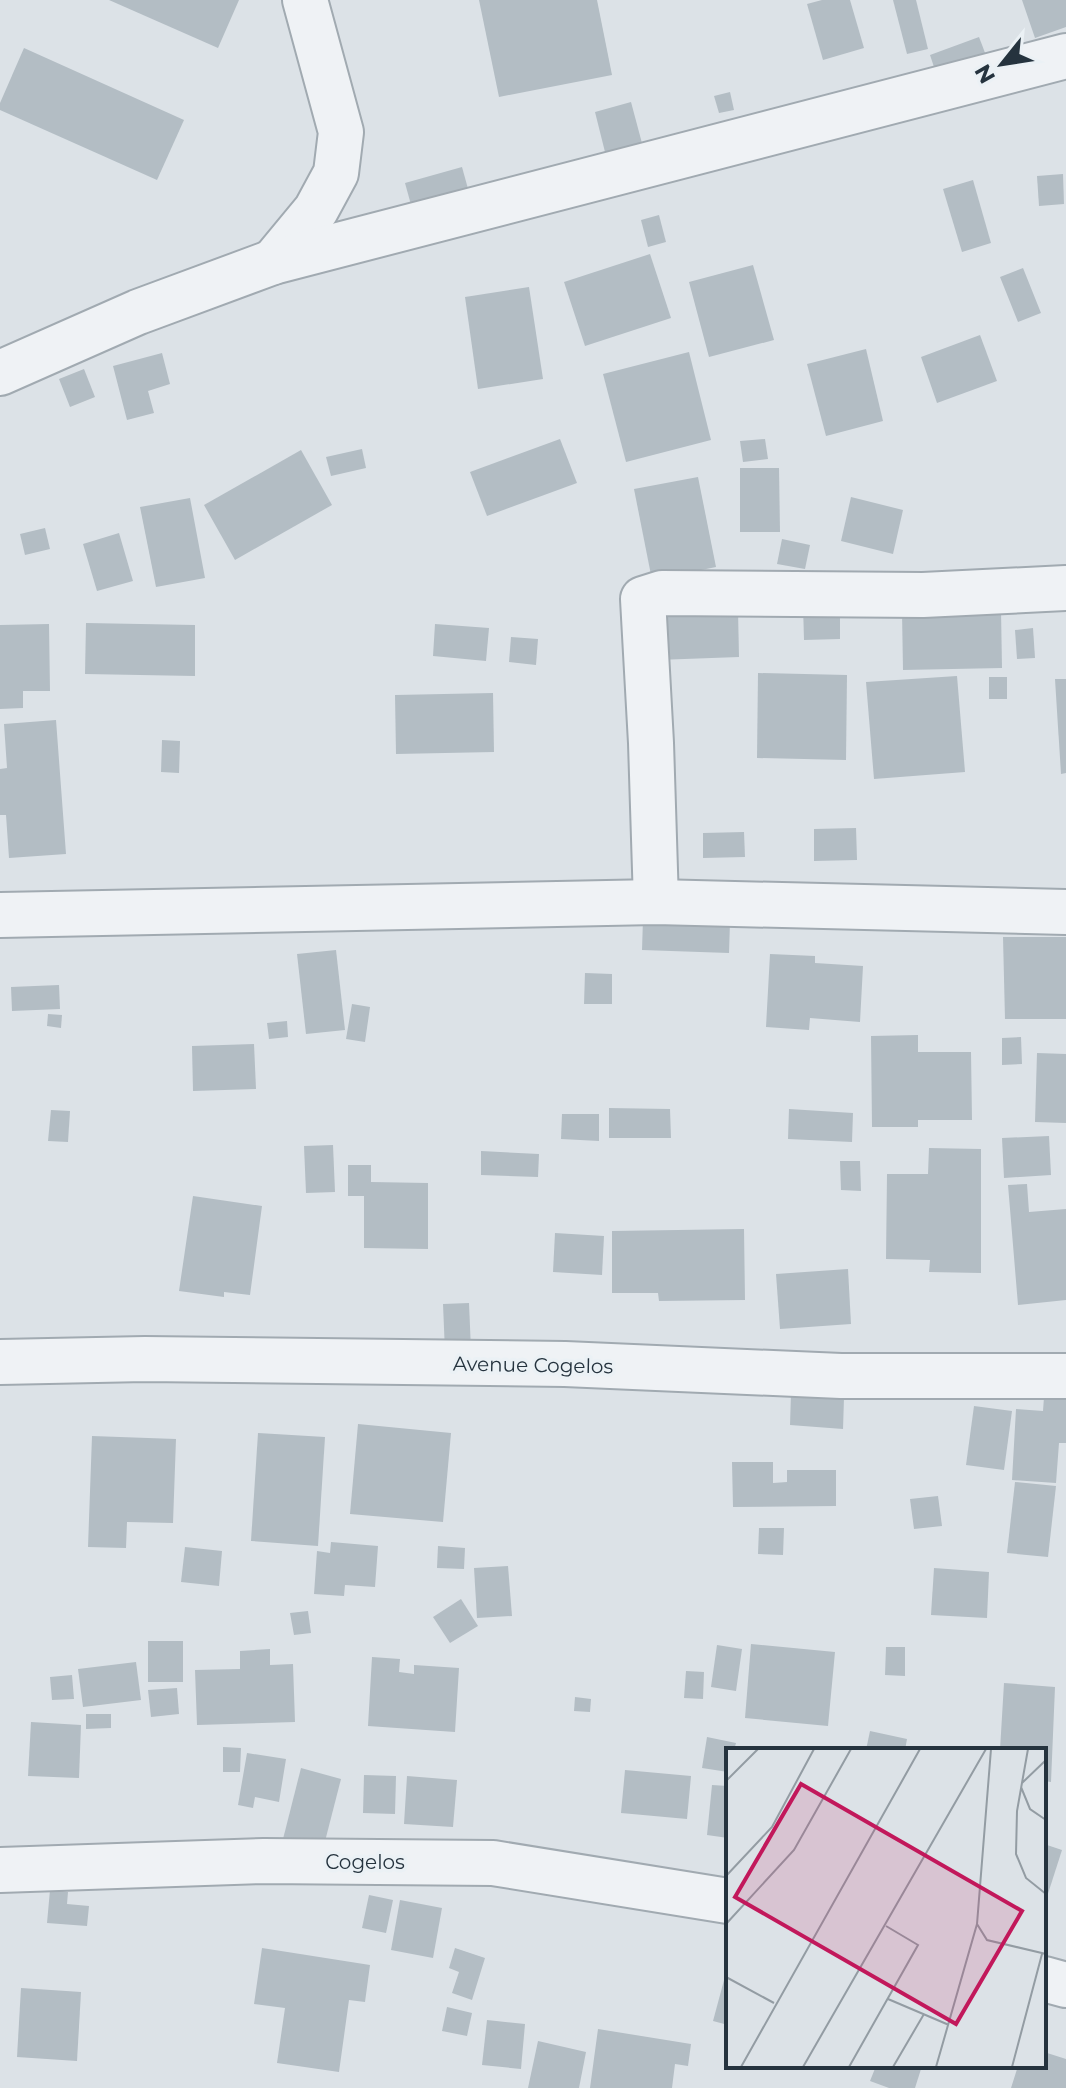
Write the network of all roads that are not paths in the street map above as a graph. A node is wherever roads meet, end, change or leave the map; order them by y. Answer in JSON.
{"nodes":[{"id":1,"x":305,"y":0,"type":"edge"},
{"id":2,"x":1066,"y":56,"type":"edge"},
{"id":3,"x":273,"y":262,"type":"junction"},
{"id":4,"x":0,"y":373,"type":"edge"},
{"id":5,"x":1066,"y":588,"type":"edge"},
{"id":6,"x":656,"y":902,"type":"junction"},
{"id":7,"x":1066,"y":912,"type":"edge"},
{"id":8,"x":0,"y":915,"type":"edge"},
{"id":9,"x":0,"y":1362,"type":"edge"},
{"id":10,"x":1066,"y":1376,"type":"edge"},
{"id":11,"x":0,"y":1870,"type":"edge"},
{"id":12,"x":726,"y":1901,"type":"edge"},
{"id":13,"x":1046,"y":1980,"type":"edge"},
{"id":14,"x":1066,"y":1985,"type":"edge"}],
"edges":[{"from":1,"to":3,"type":"street"},
{"from":2,"to":3,"type":"street"},
{"from":3,"to":4,"type":"street"},
{"from":5,"to":6,"type":"street"},
{"from":6,"to":7,"type":"street"},
{"from":6,"to":8,"type":"street"},
{"from":9,"to":10,"type":"street","name":"Avenue Cogelos"},
{"from":11,"to":12,"type":"street","name":"Cogelos"},
{"from":13,"to":14,"type":"street"}]}
